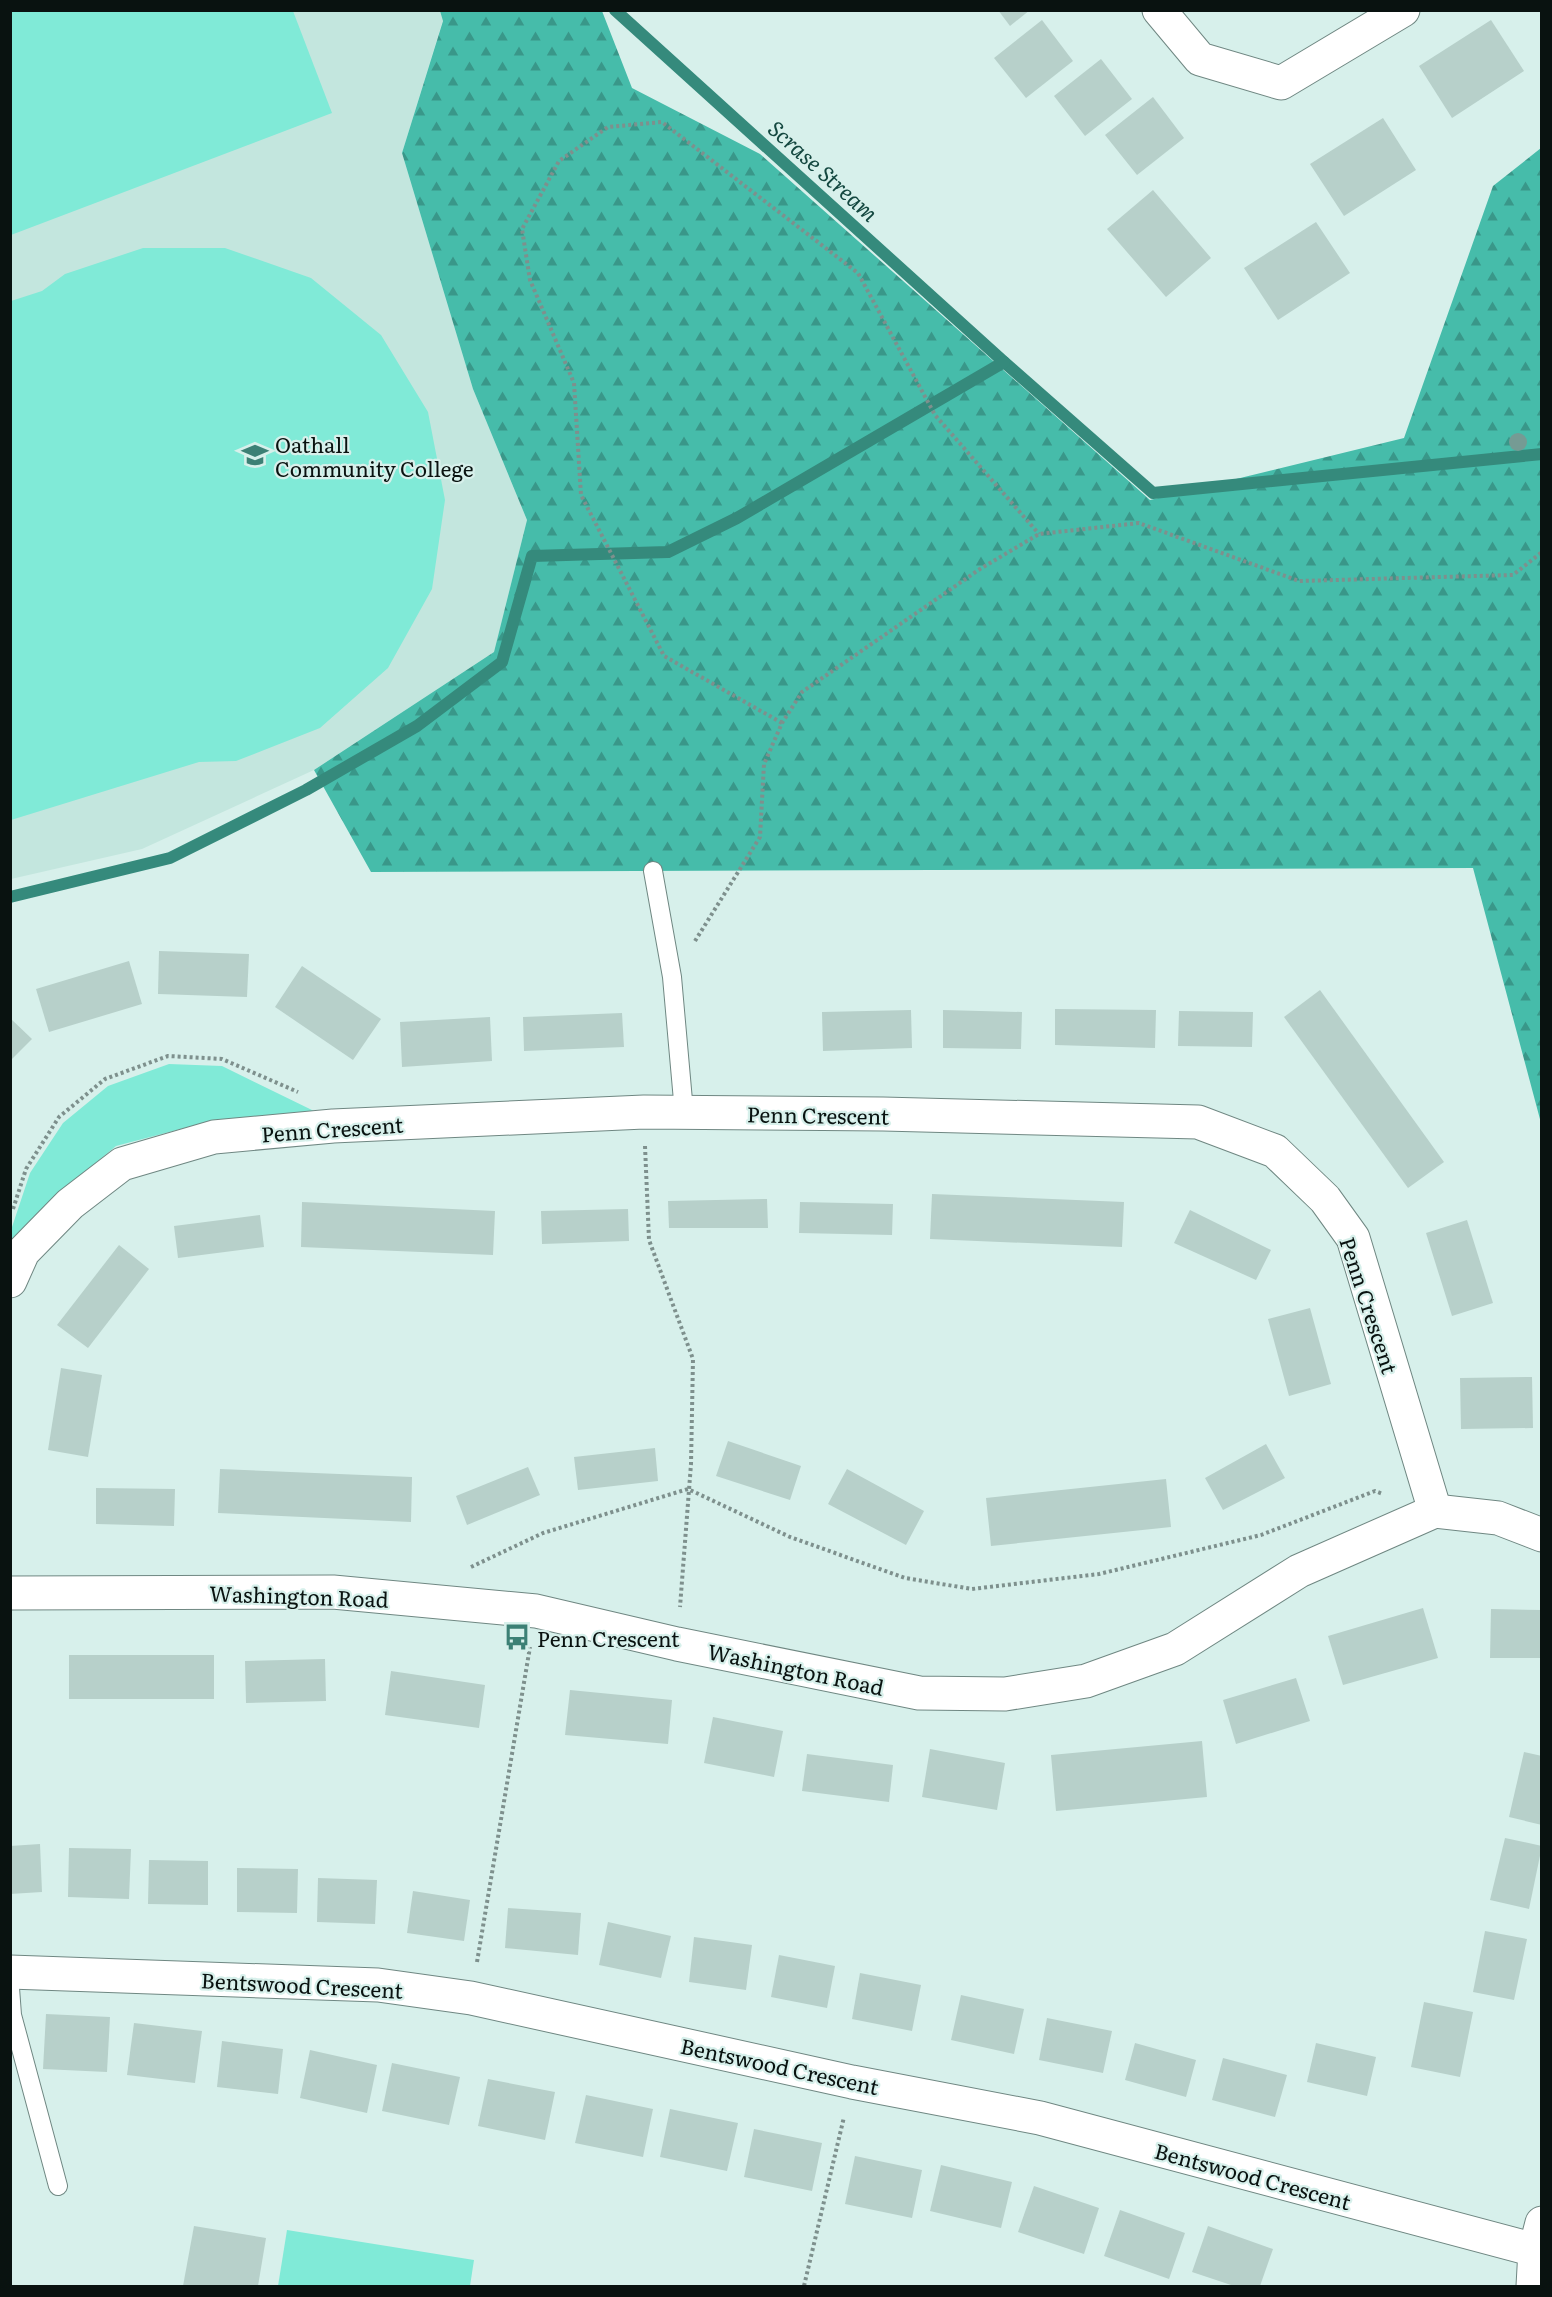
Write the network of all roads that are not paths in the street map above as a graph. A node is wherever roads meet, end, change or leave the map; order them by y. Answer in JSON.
{"nodes":[{"id":1,"x":1159,"y":10,"type":"edge"},
{"id":2,"x":1403,"y":10,"type":"edge"},
{"id":3,"x":653,"y":871,"type":"dead end"},
{"id":4,"x":684,"y":1112,"type":"junction"},
{"id":5,"x":10,"y":1281,"type":"edge"},
{"id":6,"x":1435,"y":1511,"type":"junction"},
{"id":7,"x":1542,"y":1535,"type":"edge"},
{"id":8,"x":10,"y":1593,"type":"edge"},
{"id":9,"x":10,"y":1972,"type":"edge"},
{"id":10,"x":10,"y":1988,"type":"edge"},
{"id":11,"x":58,"y":2186,"type":"dead end"},
{"id":12,"x":1538,"y":2237,"type":"edge"},
{"id":13,"x":1533,"y":2286,"type":"edge"}],
"edges":[{"from":1,"to":2,"type":"street"},
{"from":3,"to":4,"type":"lane"},
{"from":4,"to":5,"type":"street","name":"Penn Crescent"},
{"from":4,"to":6,"type":"street","name":"Penn Crescent"},
{"from":6,"to":7,"type":"street"},
{"from":6,"to":8,"type":"street","name":"Washington Road"},
{"from":9,"to":12,"type":"street","name":"Bentswood Crescent"},
{"from":10,"to":11,"type":"lane"},
{"from":12,"to":13,"type":"street"}]}
